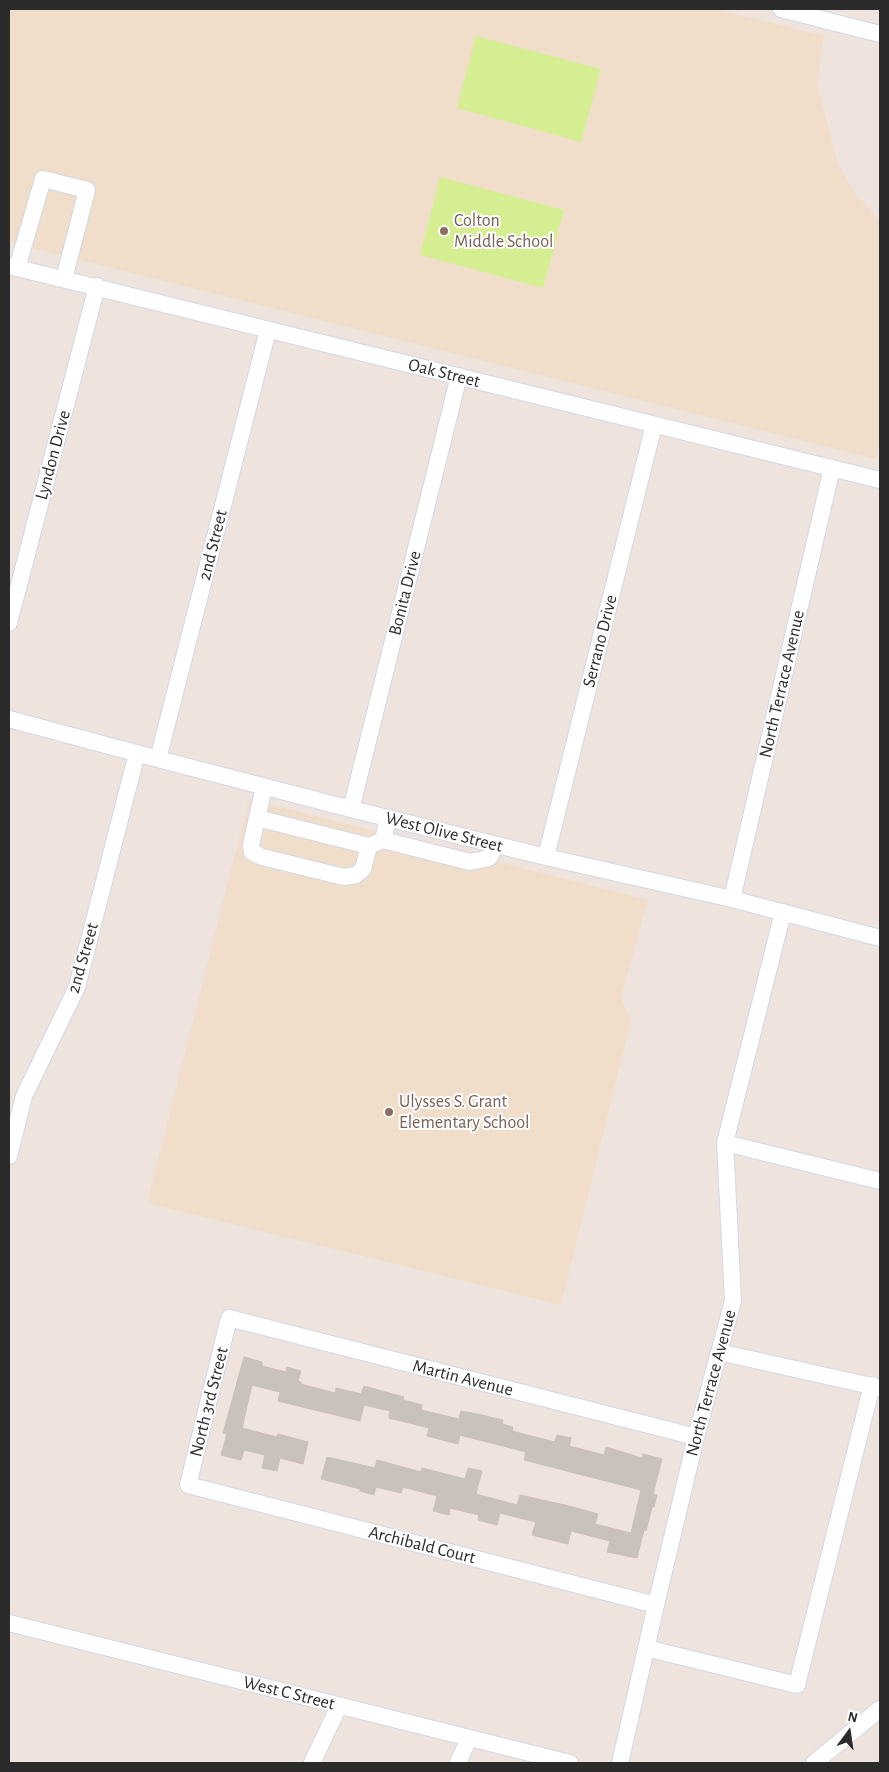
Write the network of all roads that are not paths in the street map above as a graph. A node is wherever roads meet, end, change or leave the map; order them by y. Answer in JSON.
{"nodes":[{"id":1,"x":781,"y":9,"type":"edge"},
{"id":2,"x":880,"y":34,"type":"edge"},
{"id":3,"x":13,"y":267,"type":"edge"},
{"id":4,"x":64,"y":279,"type":"junction"},
{"id":5,"x":97,"y":286,"type":"junction"},
{"id":6,"x":268,"y":330,"type":"junction"},
{"id":7,"x":459,"y":376,"type":"junction"},
{"id":8,"x":654,"y":425,"type":"junction"},
{"id":9,"x":832,"y":468,"type":"junction"},
{"id":10,"x":880,"y":480,"type":"edge"},
{"id":11,"x":9,"y":623,"type":"edge"},
{"id":12,"x":9,"y":719,"type":"edge"},
{"id":13,"x":137,"y":753,"type":"junction"},
{"id":14,"x":158,"y":760,"type":"junction"},
{"id":15,"x":264,"y":787,"type":"junction"},
{"id":16,"x":351,"y":809,"type":"junction"},
{"id":17,"x":257,"y":818,"type":"junction"},
{"id":18,"x":388,"y":818,"type":"junction"},
{"id":19,"x":376,"y":843,"type":"junction"},
{"id":20,"x":496,"y":845,"type":"junction"},
{"id":21,"x":546,"y":857,"type":"junction"},
{"id":22,"x":732,"y":899,"type":"junction"},
{"id":23,"x":783,"y":912,"type":"junction"},
{"id":24,"x":880,"y":938,"type":"edge"},
{"id":25,"x":725,"y":1143,"type":"junction"},
{"id":26,"x":9,"y":1156,"type":"edge"},
{"id":27,"x":880,"y":1181,"type":"edge"},
{"id":28,"x":229,"y":1318,"type":"joint"},
{"id":29,"x":719,"y":1352,"type":"junction"},
{"id":30,"x":876,"y":1387,"type":"edge"},
{"id":31,"x":696,"y":1437,"type":"junction"},
{"id":32,"x":188,"y":1485,"type":"joint"},
{"id":33,"x":656,"y":1605,"type":"junction"},
{"id":34,"x":9,"y":1623,"type":"edge"},
{"id":35,"x":646,"y":1648,"type":"junction"},
{"id":36,"x":339,"y":1706,"type":"junction"},
{"id":37,"x":880,"y":1709,"type":"edge"},
{"id":38,"x":469,"y":1738,"type":"junction"},
{"id":39,"x":838,"y":1743,"type":"junction"},
{"id":40,"x":312,"y":1763,"type":"edge"},
{"id":41,"x":458,"y":1763,"type":"edge"},
{"id":42,"x":570,"y":1763,"type":"edge"},
{"id":43,"x":620,"y":1763,"type":"edge"},
{"id":44,"x":814,"y":1763,"type":"edge"},
{"id":45,"x":830,"y":1763,"type":"edge"}],
"edges":[{"from":1,"to":2,"type":"street"},
{"from":3,"to":4,"type":"street","name":"Oak Street"},
{"from":3,"to":4,"type":"street"},
{"from":4,"to":5,"type":"street","name":"Oak Street"},
{"from":5,"to":6,"type":"street","name":"Oak Street"},
{"from":5,"to":11,"type":"street","name":"Lyndon Drive"},
{"from":6,"to":7,"type":"street","name":"Oak Street"},
{"from":6,"to":14,"type":"street","name":"2nd Street"},
{"from":7,"to":8,"type":"street","name":"Oak Street"},
{"from":7,"to":16,"type":"street","name":"Bonita Drive"},
{"from":8,"to":9,"type":"street","name":"Oak Street"},
{"from":8,"to":21,"type":"street","name":"Serrano Drive"},
{"from":9,"to":10,"type":"street","name":"Oak Street"},
{"from":9,"to":22,"type":"street","name":"North Terrace Avenue"},
{"from":12,"to":13,"type":"street","name":"West Olive Street"},
{"from":13,"to":14,"type":"street","name":"West Olive Street"},
{"from":13,"to":26,"type":"street","name":"2nd Street"},
{"from":14,"to":15,"type":"street","name":"West Olive Street"},
{"from":15,"to":16,"type":"street","name":"West Olive Street"},
{"from":15,"to":17,"type":"street"},
{"from":16,"to":18,"type":"street","name":"West Olive Street"},
{"from":17,"to":19,"type":"street"},
{"from":17,"to":19,"type":"street"},
{"from":18,"to":19,"type":"street"},
{"from":18,"to":20,"type":"street","name":"West Olive Street"},
{"from":19,"to":20,"type":"street"},
{"from":20,"to":21,"type":"street","name":"West Olive Street"},
{"from":21,"to":22,"type":"street","name":"West Olive Street"},
{"from":22,"to":23,"type":"street","name":"West Olive Street"},
{"from":23,"to":24,"type":"street","name":"West Olive Street"},
{"from":23,"to":25,"type":"street","name":"North Terrace Avenue"},
{"from":25,"to":27,"type":"street"},
{"from":25,"to":29,"type":"street","name":"North Terrace Avenue"},
{"from":28,"to":31,"type":"street","name":"Martin Avenue"},
{"from":28,"to":32,"type":"street","name":"North 3rd Street"},
{"from":29,"to":30,"type":"street"},
{"from":29,"to":31,"type":"street","name":"North Terrace Avenue"},
{"from":30,"to":35,"type":"street"},
{"from":31,"to":33,"type":"street","name":"North Terrace Avenue"},
{"from":32,"to":33,"type":"street","name":"Archibald Court"},
{"from":33,"to":35,"type":"street","name":"North Terrace Avenue"},
{"from":34,"to":36,"type":"street","name":"West C Street"},
{"from":35,"to":43,"type":"street","name":"North Terrace Avenue"},
{"from":36,"to":38,"type":"street","name":"West C Street"},
{"from":36,"to":40,"type":"street"},
{"from":37,"to":39,"type":"street"},
{"from":38,"to":41,"type":"street"},
{"from":38,"to":42,"type":"street","name":"West C Street"},
{"from":39,"to":44,"type":"street"},
{"from":39,"to":45,"type":"street"}]}
